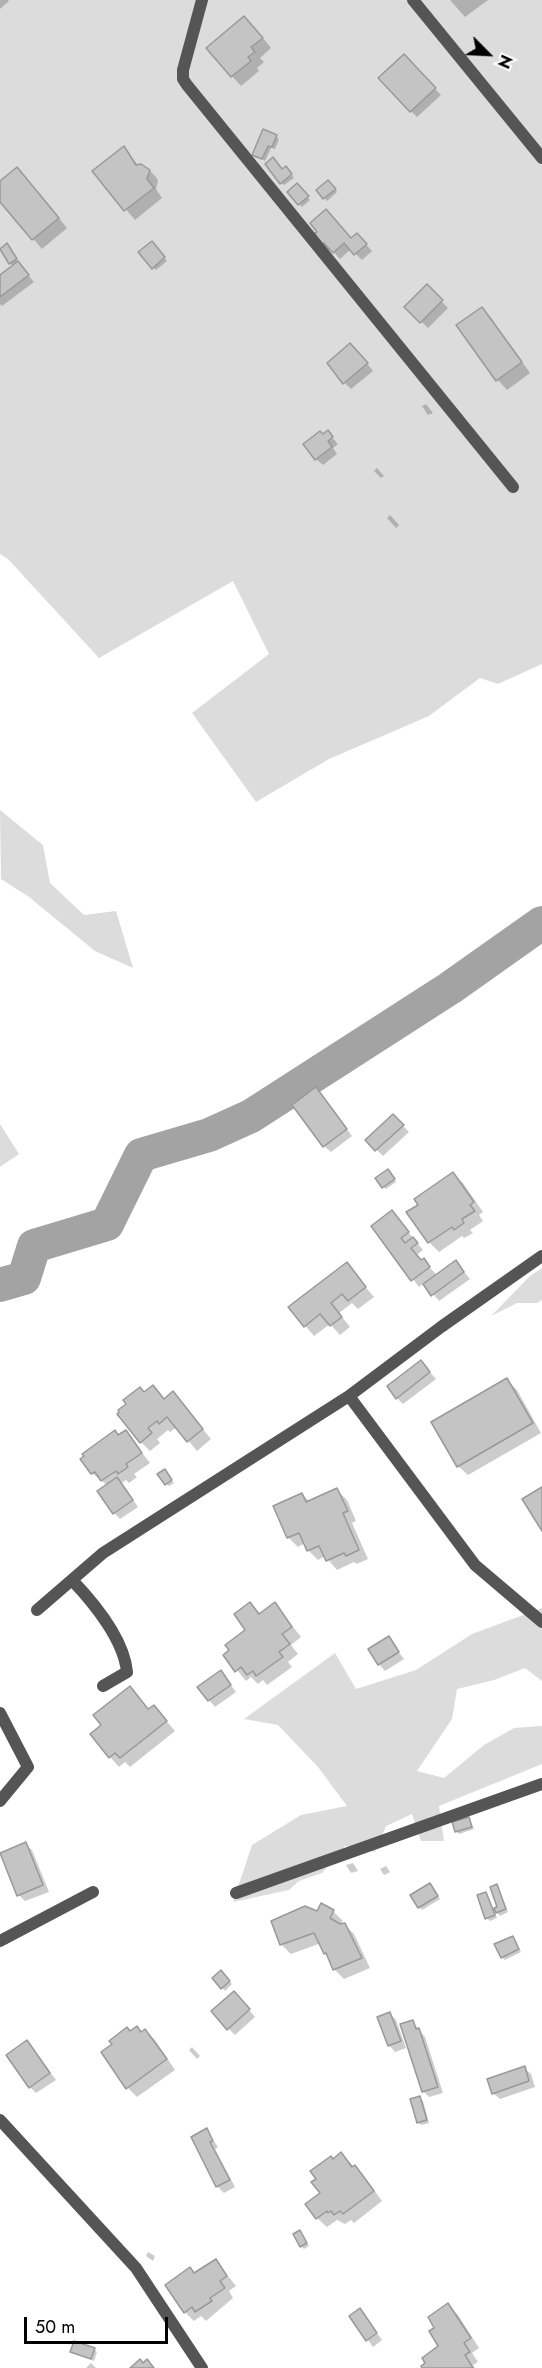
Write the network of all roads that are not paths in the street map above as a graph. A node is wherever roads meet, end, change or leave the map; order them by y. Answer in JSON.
{"nodes":[{"id":1,"x":202,"y":0,"type":"edge"},
{"id":2,"x":413,"y":0,"type":"edge"},
{"id":3,"x":542,"y":158,"type":"edge"},
{"id":4,"x":513,"y":487,"type":"dead end"},
{"id":5,"x":542,"y":1256,"type":"edge"},
{"id":6,"x":349,"y":1396,"type":"junction"},
{"id":7,"x":72,"y":1580,"type":"junction"},
{"id":8,"x":37,"y":1610,"type":"dead end"},
{"id":9,"x":542,"y":1622,"type":"edge"},
{"id":10,"x":104,"y":1686,"type":"dead end"},
{"id":11,"x":0,"y":1713,"type":"edge"},
{"id":12,"x":542,"y":1784,"type":"edge"},
{"id":13,"x":0,"y":1801,"type":"edge"},
{"id":14,"x":93,"y":1892,"type":"dead end"},
{"id":15,"x":236,"y":1893,"type":"dead end"},
{"id":16,"x":0,"y":1941,"type":"edge"},
{"id":17,"x":0,"y":2120,"type":"edge"},
{"id":18,"x":202,"y":2368,"type":"edge"}],
"edges":[{"from":1,"to":4,"type":"street"},
{"from":2,"to":3,"type":"street"},
{"from":5,"to":6,"type":"street"},
{"from":6,"to":7,"type":"street"},
{"from":6,"to":9,"type":"street"},
{"from":7,"to":8,"type":"street"},
{"from":7,"to":10,"type":"street"},
{"from":11,"to":13,"type":"street"},
{"from":12,"to":15,"type":"street"},
{"from":14,"to":16,"type":"street"},
{"from":17,"to":18,"type":"street"}]}
